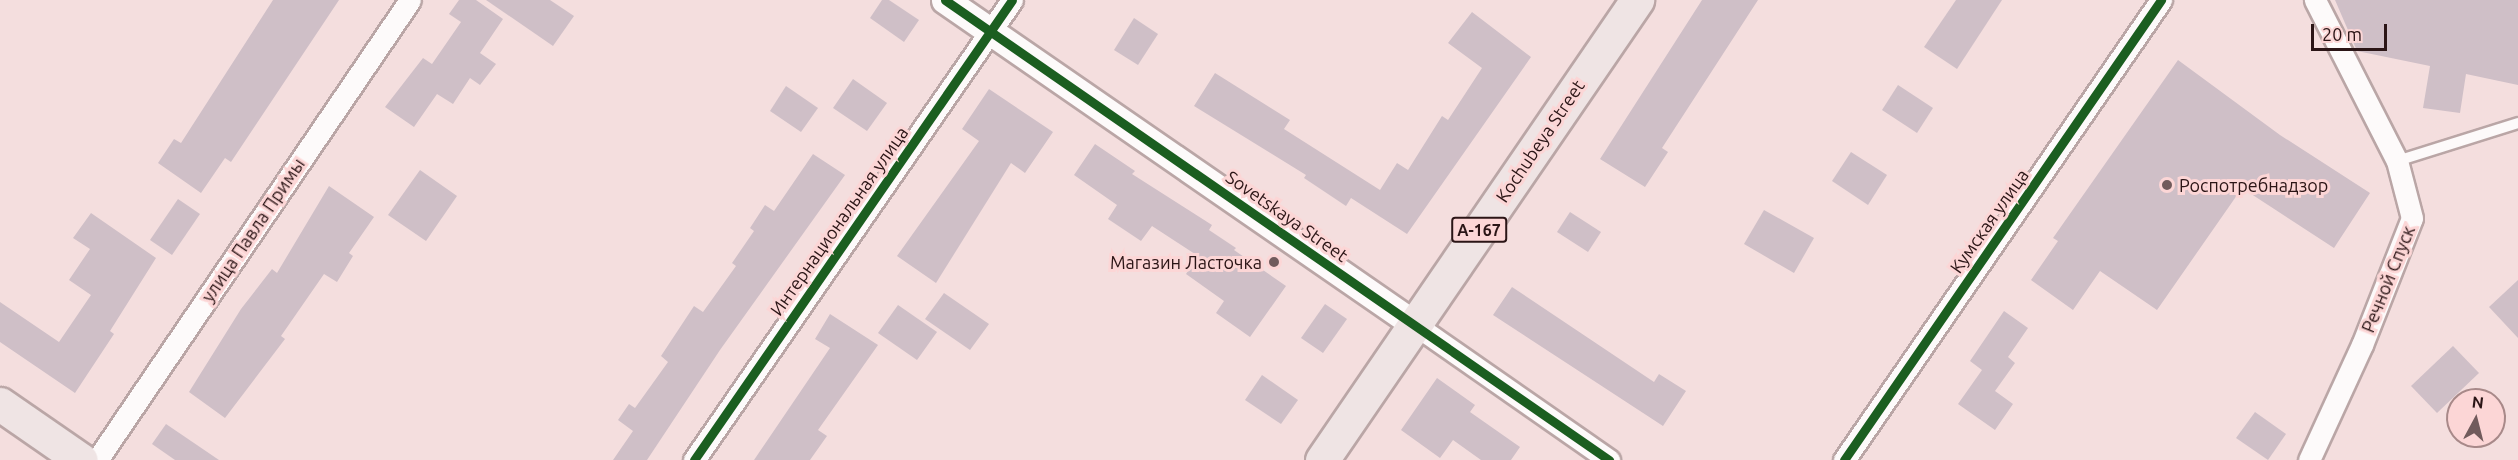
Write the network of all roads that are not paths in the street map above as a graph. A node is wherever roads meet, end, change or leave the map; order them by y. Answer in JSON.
{"nodes":[{"id":1,"x":410,"y":0,"type":"edge"},
{"id":2,"x":945,"y":0,"type":"edge"},
{"id":3,"x":1012,"y":0,"type":"edge"},
{"id":4,"x":1636,"y":0,"type":"edge"},
{"id":5,"x":2161,"y":0,"type":"edge"},
{"id":6,"x":2315,"y":0,"type":"edge"},
{"id":7,"x":990,"y":32,"type":"junction"},
{"id":8,"x":2518,"y":123,"type":"edge"},
{"id":9,"x":2397,"y":161,"type":"junction"},
{"id":10,"x":1414,"y":324,"type":"junction"},
{"id":11,"x":0,"y":404,"type":"edge"},
{"id":12,"x":81,"y":460,"type":"edge"},
{"id":13,"x":97,"y":460,"type":"edge"},
{"id":14,"x":694,"y":460,"type":"edge"},
{"id":15,"x":1322,"y":460,"type":"edge"},
{"id":16,"x":1609,"y":460,"type":"edge"},
{"id":17,"x":1844,"y":460,"type":"edge"},
{"id":18,"x":2309,"y":460,"type":"edge"}],
"edges":[{"from":1,"to":13,"type":"street","name":"улица Павла Примы"},
{"from":2,"to":7,"type":"street","name":"Sovetskaya Street"},
{"from":3,"to":7,"type":"street","name":"Интернациональная улица"},
{"from":4,"to":10,"type":"main road","name":"Kochubeya Street","number":"А-167"},
{"from":5,"to":17,"type":"street","name":"Кумская улица"},
{"from":6,"to":9,"type":"street","name":"Речной Спуск"},
{"from":7,"to":10,"type":"street","name":"Sovetskaya Street"},
{"from":7,"to":14,"type":"street","name":"Интернациональная улица"},
{"from":8,"to":9,"type":"lane"},
{"from":9,"to":18,"type":"street","name":"Речной Спуск"},
{"from":10,"to":15,"type":"main road","name":"Kochubeya Street","number":"А-167"},
{"from":10,"to":16,"type":"street","name":"Sovetskaya Street"},
{"from":11,"to":12,"type":"main road"}]}
